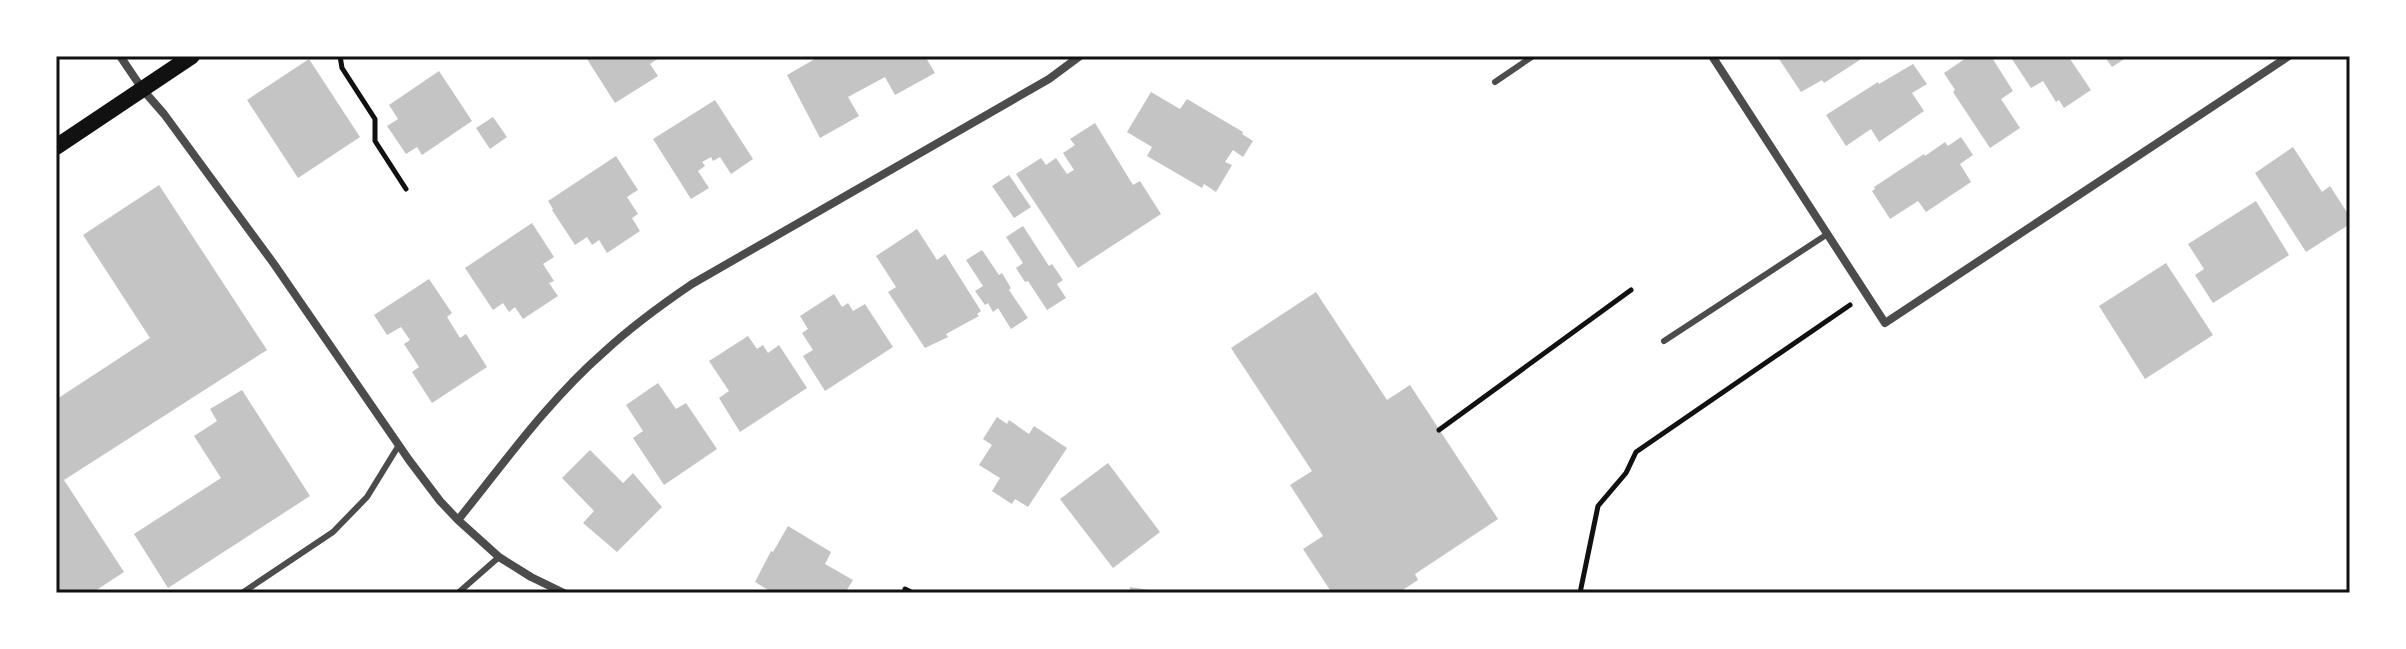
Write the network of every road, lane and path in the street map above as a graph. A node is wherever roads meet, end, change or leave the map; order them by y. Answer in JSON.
{"nodes":[{"id":1,"x":120,"y":56,"type":"edge"},
{"id":2,"x":192,"y":56,"type":"edge"},
{"id":3,"x":340,"y":56,"type":"edge"},
{"id":4,"x":1080,"y":56,"type":"edge"},
{"id":5,"x":1533,"y":56,"type":"edge"},
{"id":6,"x":1712,"y":56,"type":"edge"},
{"id":7,"x":2289,"y":56,"type":"edge"},
{"id":8,"x":1495,"y":82,"type":"dead end"},
{"id":9,"x":143,"y":90,"type":"junction"},
{"id":10,"x":56,"y":147,"type":"edge"},
{"id":11,"x":406,"y":189,"type":"dead end"},
{"id":12,"x":1826,"y":235,"type":"junction"},
{"id":13,"x":1631,"y":290,"type":"dead end"},
{"id":14,"x":1867,"y":295,"type":"junction"},
{"id":15,"x":1664,"y":341,"type":"dead end"},
{"id":16,"x":1439,"y":430,"type":"dead end"},
{"id":17,"x":399,"y":445,"type":"junction"},
{"id":18,"x":458,"y":520,"type":"junction"},
{"id":19,"x":499,"y":557,"type":"junction"},
{"id":20,"x":905,"y":589,"type":"dead end"},
{"id":21,"x":242,"y":593,"type":"edge"},
{"id":22,"x":458,"y":593,"type":"edge"},
{"id":23,"x":564,"y":593,"type":"edge"},
{"id":24,"x":913,"y":593,"type":"edge"},
{"id":25,"x":1580,"y":593,"type":"edge"}],
"edges":[{"from":1,"to":9,"type":"street"},
{"from":2,"to":9,"type":"main road"},
{"from":3,"to":11,"type":"path"},
{"from":4,"to":18,"type":"street"},
{"from":5,"to":8,"type":"lane"},
{"from":6,"to":12,"type":"street"},
{"from":7,"to":14,"type":"street"},
{"from":9,"to":10,"type":"main road"},
{"from":9,"to":17,"type":"street"},
{"from":12,"to":14,"type":"street"},
{"from":12,"to":15,"type":"lane"},
{"from":13,"to":16,"type":"path"},
{"from":14,"to":25,"type":"path"},
{"from":17,"to":18,"type":"street"},
{"from":17,"to":21,"type":"lane"},
{"from":18,"to":19,"type":"street"},
{"from":19,"to":22,"type":"lane"},
{"from":19,"to":23,"type":"street"},
{"from":20,"to":24,"type":"path"}]}
